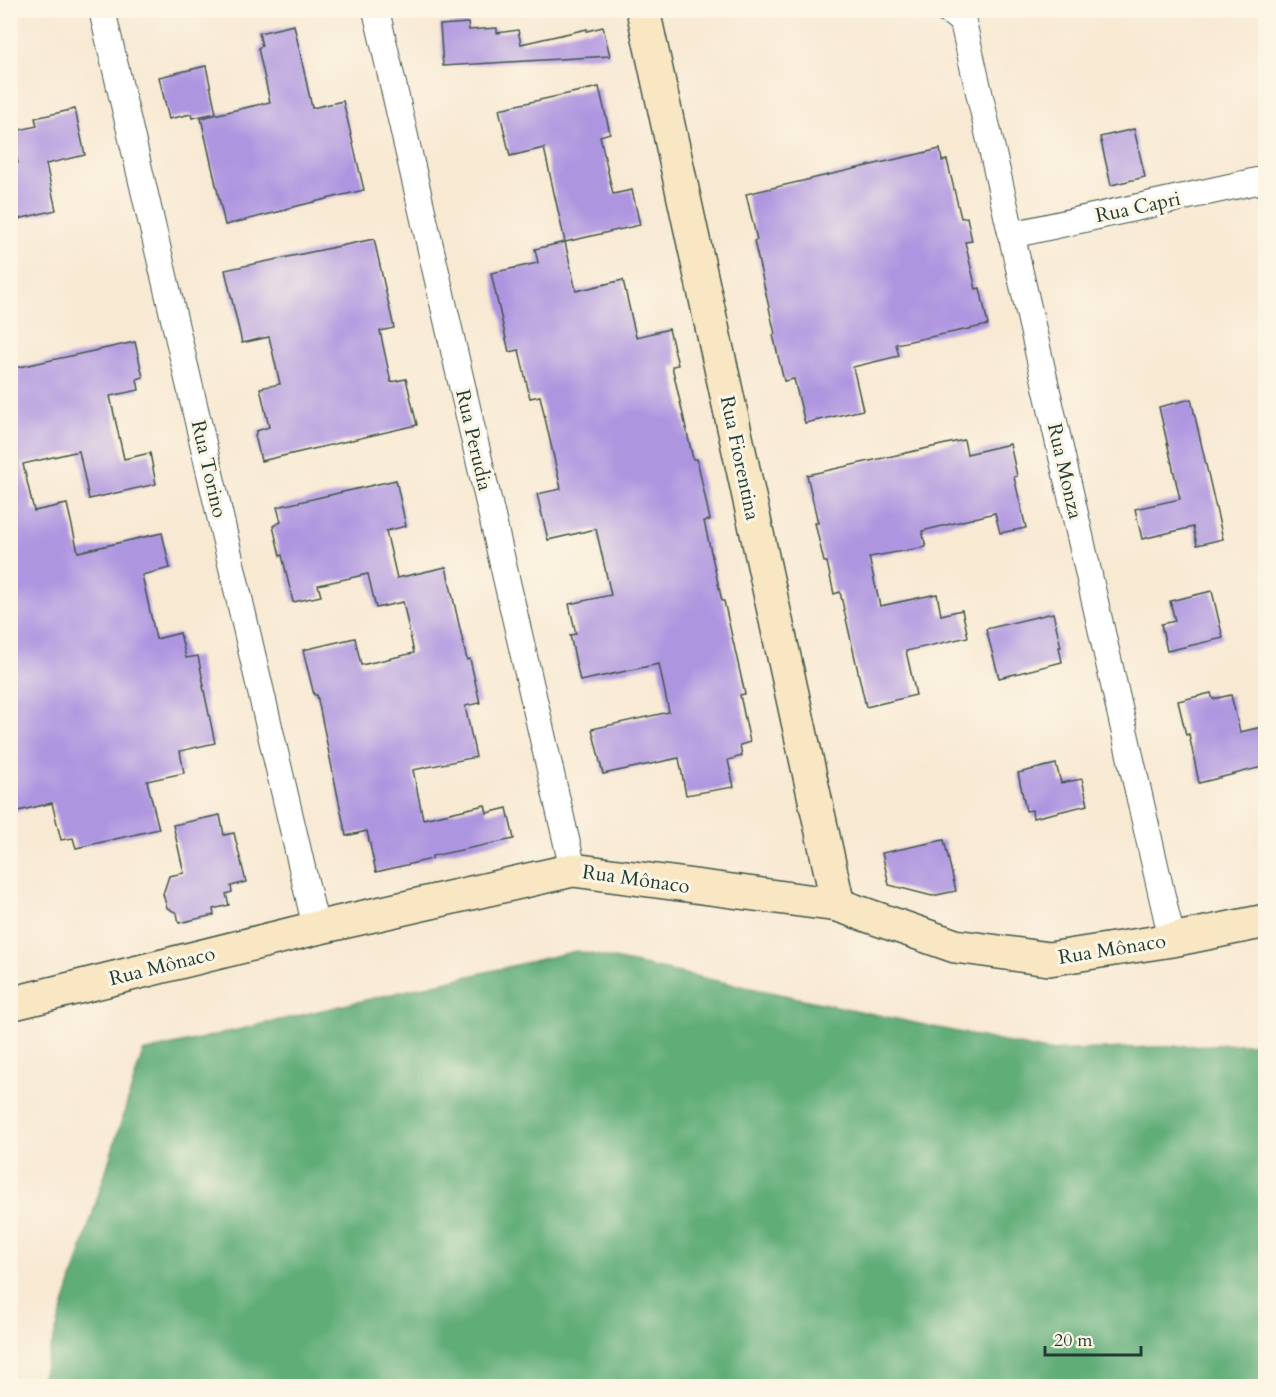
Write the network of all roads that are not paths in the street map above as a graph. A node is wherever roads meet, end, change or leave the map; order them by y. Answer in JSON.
{"nodes":[{"id":1,"x":102,"y":10,"type":"edge"},
{"id":2,"x":376,"y":10,"type":"edge"},
{"id":3,"x":643,"y":10,"type":"edge"},
{"id":4,"x":946,"y":10,"type":"edge"},
{"id":5,"x":1266,"y":179,"type":"edge"},
{"id":6,"x":1011,"y":235,"type":"junction"},
{"id":7,"x":573,"y":870,"type":"junction"},
{"id":8,"x":838,"y":905,"type":"junction"},
{"id":9,"x":1266,"y":921,"type":"edge"},
{"id":10,"x":316,"y":928,"type":"junction"},
{"id":11,"x":1172,"y":940,"type":"junction"},
{"id":12,"x":10,"y":1004,"type":"edge"}],
"edges":[{"from":1,"to":10,"type":"street","name":"Rua Torino"},
{"from":2,"to":7,"type":"street","name":"Rua Perudia"},
{"from":3,"to":8,"type":"street","name":"Rua Fiorentina"},
{"from":4,"to":6,"type":"street","name":"Rua Monza"},
{"from":5,"to":6,"type":"street","name":"Rua Capri"},
{"from":6,"to":11,"type":"street","name":"Rua Monza"},
{"from":7,"to":8,"type":"street","name":"Rua Mônaco"},
{"from":7,"to":10,"type":"street","name":"Rua Mônaco"},
{"from":8,"to":11,"type":"street","name":"Rua Mônaco"},
{"from":9,"to":11,"type":"street","name":"Rua Mônaco"},
{"from":10,"to":12,"type":"street","name":"Rua Mônaco"}]}
